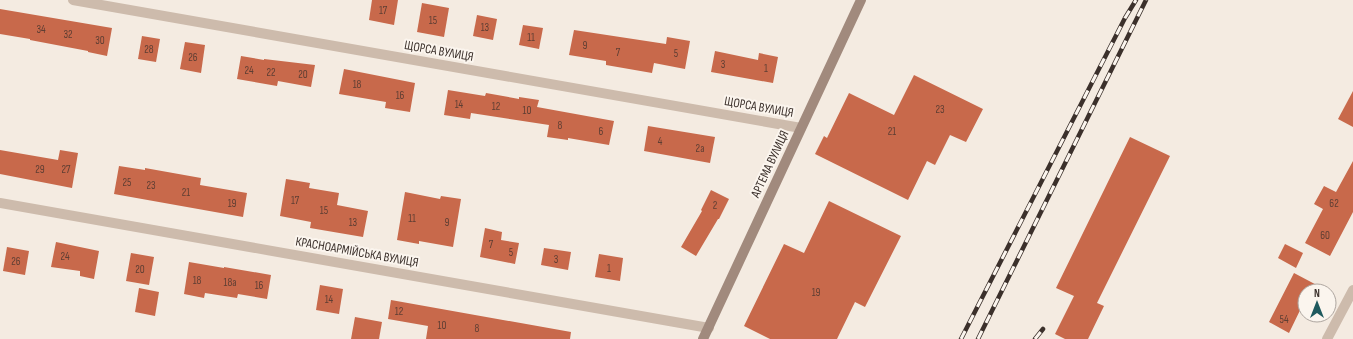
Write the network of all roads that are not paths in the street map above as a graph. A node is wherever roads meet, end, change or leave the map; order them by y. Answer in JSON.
{"nodes":[{"id":1,"x":74,"y":0,"type":"edge"},
{"id":2,"x":861,"y":0,"type":"edge"},
{"id":3,"x":801,"y":128,"type":"junction"},
{"id":4,"x":0,"y":203,"type":"edge"},
{"id":5,"x":1353,"y":290,"type":"edge"},
{"id":6,"x":709,"y":328,"type":"junction"},
{"id":7,"x":703,"y":339,"type":"edge"},
{"id":8,"x":1327,"y":339,"type":"edge"}],
"edges":[{"from":1,"to":3,"type":"street","name":"ЩОРСА ВУЛИЦЯ"},
{"from":2,"to":3,"type":"main road","name":"АРТЕМА ВУЛИЦЯ"},
{"from":3,"to":6,"type":"main road","name":"АРТЕМА ВУЛИЦЯ"},
{"from":4,"to":6,"type":"street","name":"КРАСНОАРМІЙСЬКА ВУЛИЦЯ"},
{"from":5,"to":8,"type":"street"},
{"from":6,"to":7,"type":"main road","name":"АРТЕМА ВУЛИЦЯ"}]}
